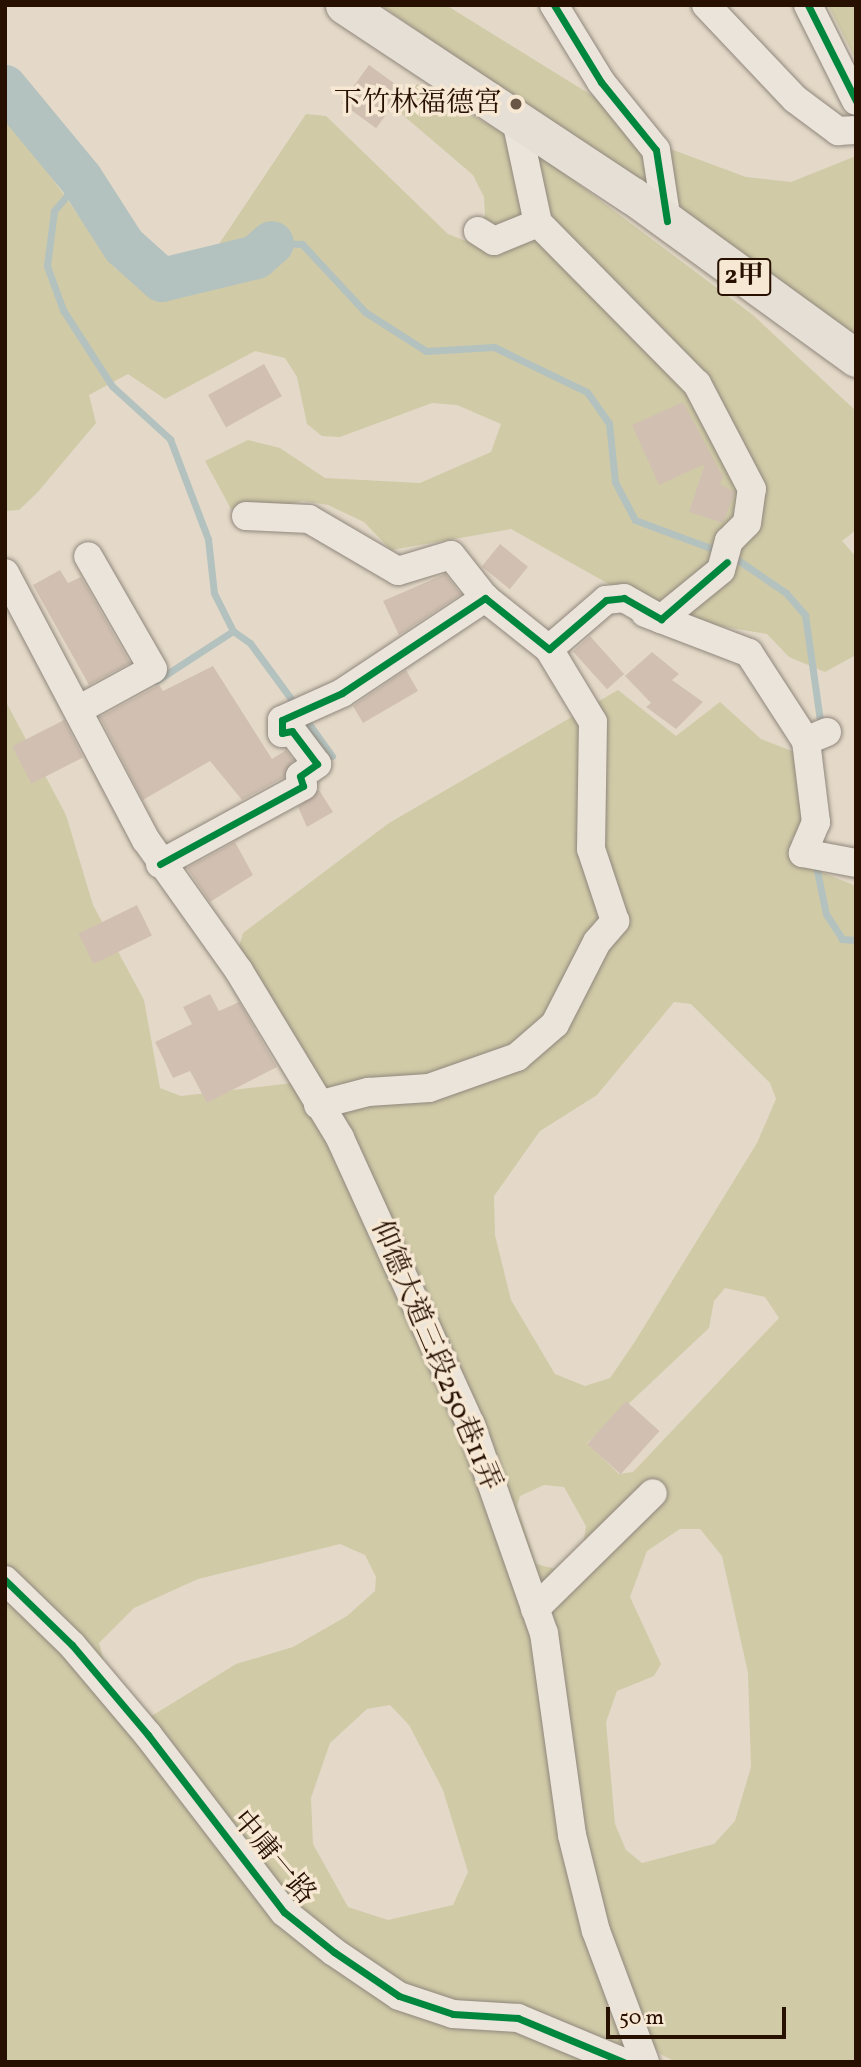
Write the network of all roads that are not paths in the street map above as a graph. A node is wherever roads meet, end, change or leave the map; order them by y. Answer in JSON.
{"nodes":[{"id":1,"x":344,"y":5,"type":"edge"},
{"id":2,"x":554,"y":5,"type":"edge"},
{"id":3,"x":706,"y":5,"type":"edge"},
{"id":4,"x":808,"y":5,"type":"edge"},
{"id":5,"x":856,"y":101,"type":"edge"},
{"id":6,"x":516,"y":120,"type":"junction"},
{"id":7,"x":856,"y":130,"type":"edge"},
{"id":8,"x":667,"y":221,"type":"junction"},
{"id":9,"x":538,"y":223,"type":"junction"},
{"id":10,"x":478,"y":231,"type":"dead end"},
{"id":11,"x":856,"y":358,"type":"edge"},
{"id":12,"x":246,"y":516,"type":"dead end"},
{"id":13,"x":88,"y":556,"type":"dead end"},
{"id":14,"x":5,"y":573,"type":"edge"},
{"id":15,"x":485,"y":598,"type":"junction"},
{"id":16,"x":624,"y":598,"type":"junction"},
{"id":17,"x":549,"y":649,"type":"junction"},
{"id":18,"x":78,"y":710,"type":"junction"},
{"id":19,"x":837,"y":859,"type":"edge"},
{"id":20,"x":160,"y":864,"type":"junction"},
{"id":21,"x":318,"y":1105,"type":"junction"},
{"id":22,"x":653,"y":1493,"type":"dead end"},
{"id":23,"x":5,"y":1580,"type":"edge"},
{"id":24,"x":535,"y":1609,"type":"junction"},
{"id":25,"x":623,"y":2062,"type":"edge"},
{"id":26,"x":645,"y":2062,"type":"edge"}],
"edges":[{"from":1,"to":6,"type":"main road","number":"2甲"},
{"from":2,"to":8,"type":"street"},
{"from":3,"to":7,"type":"street"},
{"from":4,"to":5,"type":"street"},
{"from":6,"to":8,"type":"main road","number":"2甲"},
{"from":6,"to":9,"type":"street"},
{"from":8,"to":11,"type":"main road","number":"2甲"},
{"from":9,"to":10,"type":"street"},
{"from":9,"to":16,"type":"street"},
{"from":12,"to":15,"type":"street"},
{"from":13,"to":18,"type":"street"},
{"from":14,"to":18,"type":"street","name":"仰德大道三段250巷11弄"},
{"from":15,"to":17,"type":"street"},
{"from":15,"to":20,"type":"street"},
{"from":16,"to":17,"type":"street"},
{"from":16,"to":19,"type":"street"},
{"from":17,"to":21,"type":"street"},
{"from":18,"to":20,"type":"street","name":"仰德大道三段250巷11弄"},
{"from":20,"to":21,"type":"street","name":"仰德大道三段250巷11弄"},
{"from":21,"to":24,"type":"street","name":"仰德大道三段250巷11弄"},
{"from":22,"to":24,"type":"street"},
{"from":23,"to":25,"type":"street","name":"中庸一路"},
{"from":24,"to":26,"type":"street","name":"仰德大道三段250巷11弄"}]}
